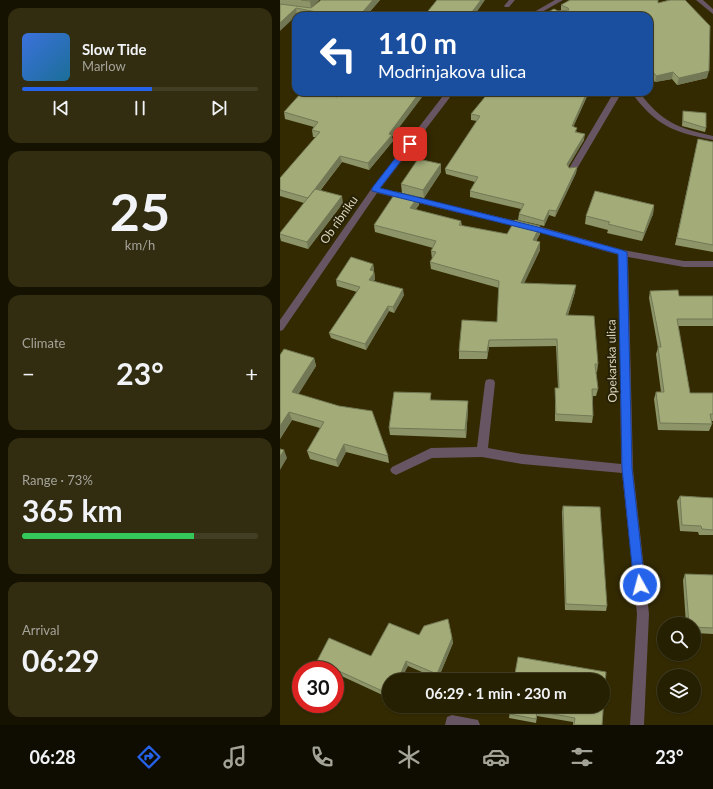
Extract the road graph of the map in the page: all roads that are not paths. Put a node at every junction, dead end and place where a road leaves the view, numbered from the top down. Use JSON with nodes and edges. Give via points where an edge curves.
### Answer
{"nodes":[{"id":1,"x":512,"y":0,"type":"edge"},
{"id":2,"x":560,"y":0,"type":"edge"},
{"id":3,"x":699,"y":0,"type":"edge"},
{"id":4,"x":507,"y":6,"type":"dead end"},
{"id":5,"x":540,"y":12,"type":"edge"},
{"id":6,"x":713,"y":12,"type":"edge"},
{"id":7,"x":447,"y":96,"type":"edge"},
{"id":8,"x":616,"y":96,"type":"edge"},
{"id":9,"x":638,"y":96,"type":"edge"},
{"id":10,"x":713,"y":138,"type":"edge"},
{"id":11,"x":572,"y":170,"type":"edge"},
{"id":12,"x":375,"y":190,"type":"junction"},
{"id":13,"x":622,"y":252,"type":"junction"},
{"id":14,"x":713,"y":264,"type":"edge"},
{"id":15,"x":280,"y":326,"type":"edge"},
{"id":16,"x":490,"y":384,"type":"dead end"},
{"id":17,"x":482,"y":452,"type":"junction"},
{"id":18,"x":627,"y":468,"type":"junction"},
{"id":19,"x":396,"y":470,"type":"dead end"},
{"id":20,"x":452,"y":725,"type":"edge"},
{"id":21,"x":472,"y":725,"type":"edge"},
{"id":22,"x":637,"y":725,"type":"edge"}],
"edges":[{"from":1,"to":4,"type":"street"},
{"from":2,"to":5,"type":"street"},
{"from":3,"to":6,"type":"street"},
{"from":7,"to":12,"type":"street","name":"Ob ribniku"},
{"from":8,"to":11,"type":"street"},
{"from":9,"to":10,"type":"street","via":[[647,110],[662,121],[682,131]]},
{"from":12,"to":13,"type":"street"},
{"from":12,"to":15,"type":"street","name":"Ob ribniku"},
{"from":13,"to":14,"type":"street","via":[[684,264]]},
{"from":13,"to":18,"type":"street","name":"Opekarska ulica"},
{"from":16,"to":17,"type":"street"},
{"from":17,"to":18,"type":"street","via":[[522,459]]},
{"from":17,"to":19,"type":"street","via":[[431,453]]},
{"from":18,"to":22,"type":"street","name":"Opekarska ulica","via":[[643,614]]},
{"from":20,"to":21,"type":"street","via":[[452,722]]}]}
